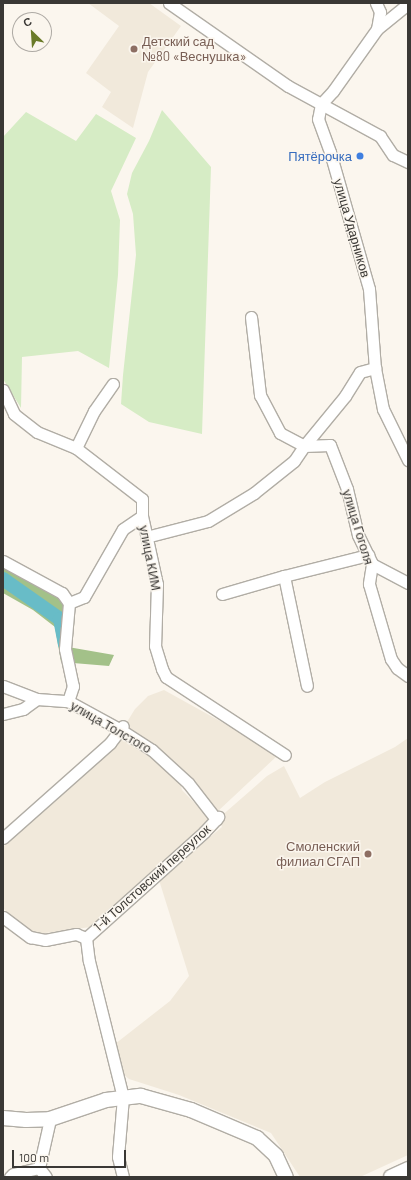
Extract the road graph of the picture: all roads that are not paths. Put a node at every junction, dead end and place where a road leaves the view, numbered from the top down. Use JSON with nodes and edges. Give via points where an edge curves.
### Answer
{"nodes":[{"id":1,"x":169,"y":3,"type":"edge"},
{"id":2,"x":376,"y":3,"type":"edge"},
{"id":3,"x":408,"y":4,"type":"edge"},
{"id":4,"x":377,"y":29,"type":"junction"},
{"id":5,"x":321,"y":104,"type":"junction"},
{"id":6,"x":408,"y":162,"type":"edge"},
{"id":7,"x":251,"y":317,"type":"dead end"},
{"id":8,"x":375,"y":368,"type":"junction"},
{"id":9,"x":113,"y":384,"type":"dead end"},
{"id":10,"x":3,"y":390,"type":"edge"},
{"id":11,"x":304,"y":446,"type":"junction"},
{"id":12,"x":76,"y":448,"type":"junction"},
{"id":13,"x":408,"y":460,"type":"edge"},
{"id":14,"x":142,"y":516,"type":"junction"},
{"id":15,"x":146,"y":537,"type":"junction"},
{"id":16,"x":370,"y":560,"type":"junction"},
{"id":17,"x":3,"y":562,"type":"edge"},
{"id":18,"x":284,"y":576,"type":"junction"},
{"id":19,"x":408,"y":583,"type":"edge"},
{"id":20,"x":222,"y":594,"type":"dead end"},
{"id":21,"x":69,"y":603,"type":"junction"},
{"id":22,"x":408,"y":676,"type":"edge"},
{"id":23,"x":3,"y":686,"type":"edge"},
{"id":24,"x":307,"y":686,"type":"dead end"},
{"id":25,"x":37,"y":699,"type":"junction"},
{"id":26,"x":69,"y":701,"type":"junction"},
{"id":27,"x":3,"y":714,"type":"edge"},
{"id":28,"x":122,"y":728,"type":"junction"},
{"id":29,"x":285,"y":754,"type":"dead end"},
{"id":30,"x":217,"y":818,"type":"joint"},
{"id":31,"x":3,"y":838,"type":"edge"},
{"id":32,"x":3,"y":917,"type":"edge"},
{"id":33,"x":86,"y":938,"type":"junction"},
{"id":34,"x":123,"y":1097,"type":"junction"},
{"id":35,"x":3,"y":1118,"type":"edge"},
{"id":36,"x":50,"y":1119,"type":"junction"},
{"id":37,"x":408,"y":1169,"type":"edge"},
{"id":38,"x":42,"y":1172,"type":"edge"},
{"id":39,"x":10,"y":1177,"type":"edge"},
{"id":40,"x":123,"y":1177,"type":"edge"},
{"id":41,"x":286,"y":1177,"type":"edge"},
{"id":42,"x":391,"y":1177,"type":"edge"}],
"edges":[{"from":1,"to":5,"type":"street","via":[[288,86]]},
{"from":2,"to":4,"type":"street","via":[[380,12]]},
{"from":3,"to":4,"type":"street"},
{"from":4,"to":5,"type":"street"},
{"from":5,"to":6,"type":"street","via":[[380,136],[393,155]]},
{"from":5,"to":8,"type":"street","name":"улица Ударников","via":[[318,119],[330,152],[369,289]]},
{"from":7,"to":11,"type":"street","via":[[260,395],[280,433]]},
{"from":8,"to":11,"type":"street","via":[[360,372],[345,396]]},
{"from":8,"to":13,"type":"street","name":"улица Ударников","via":[[384,409]]},
{"from":9,"to":12,"type":"street","via":[[94,411]]},
{"from":10,"to":12,"type":"street","name":"улица КИМ","via":[[14,414],[37,432]]},
{"from":11,"to":15,"type":"street","via":[[294,461],[254,493],[208,521]]},
{"from":11,"to":16,"type":"street","name":"улица Гоголя","via":[[330,445],[347,489],[358,535]]},
{"from":12,"to":14,"type":"street","name":"улица КИМ","via":[[142,499]]},
{"from":14,"to":15,"type":"street","name":"улица КИМ"},
{"from":14,"to":21,"type":"street","via":[[123,530],[84,597]]},
{"from":15,"to":29,"type":"street","name":"улица КИМ","via":[[157,584],[155,646],[166,677]]},
{"from":16,"to":18,"type":"street"},
{"from":16,"to":19,"type":"street"},
{"from":16,"to":22,"type":"street","name":"улица Гоголя","via":[[369,584],[386,644],[397,668]]},
{"from":17,"to":21,"type":"street","via":[[62,593]]},
{"from":18,"to":20,"type":"street"},
{"from":18,"to":24,"type":"street"},
{"from":21,"to":26,"type":"street","via":[[65,648],[73,686]]},
{"from":23,"to":25,"type":"street","name":"улица Толстого"},
{"from":25,"to":26,"type":"street","name":"улица Толстого"},
{"from":25,"to":27,"type":"street","via":[[23,709]]},
{"from":26,"to":28,"type":"street","name":"улица Толстого"},
{"from":28,"to":30,"type":"street","name":"улица Толстого","via":[[152,750],[188,783]]},
{"from":28,"to":31,"type":"street","via":[[110,743]]},
{"from":30,"to":33,"type":"street","name":"1-й Толстовский переулок"},
{"from":32,"to":33,"type":"street","via":[[30,937],[45,940],[76,934]]},
{"from":33,"to":34,"type":"street","via":[[89,961]]},
{"from":34,"to":36,"type":"main road","via":[[106,1100]]},
{"from":34,"to":40,"type":"street","via":[[118,1157]]},
{"from":34,"to":41,"type":"main road","via":[[141,1096],[191,1110],[257,1138],[276,1156]]},
{"from":35,"to":36,"type":"main road"},
{"from":36,"to":38,"type":"street"},
{"from":37,"to":42,"type":"main road"},
{"from":38,"to":39,"type":"street","via":[[13,1174]]}]}
